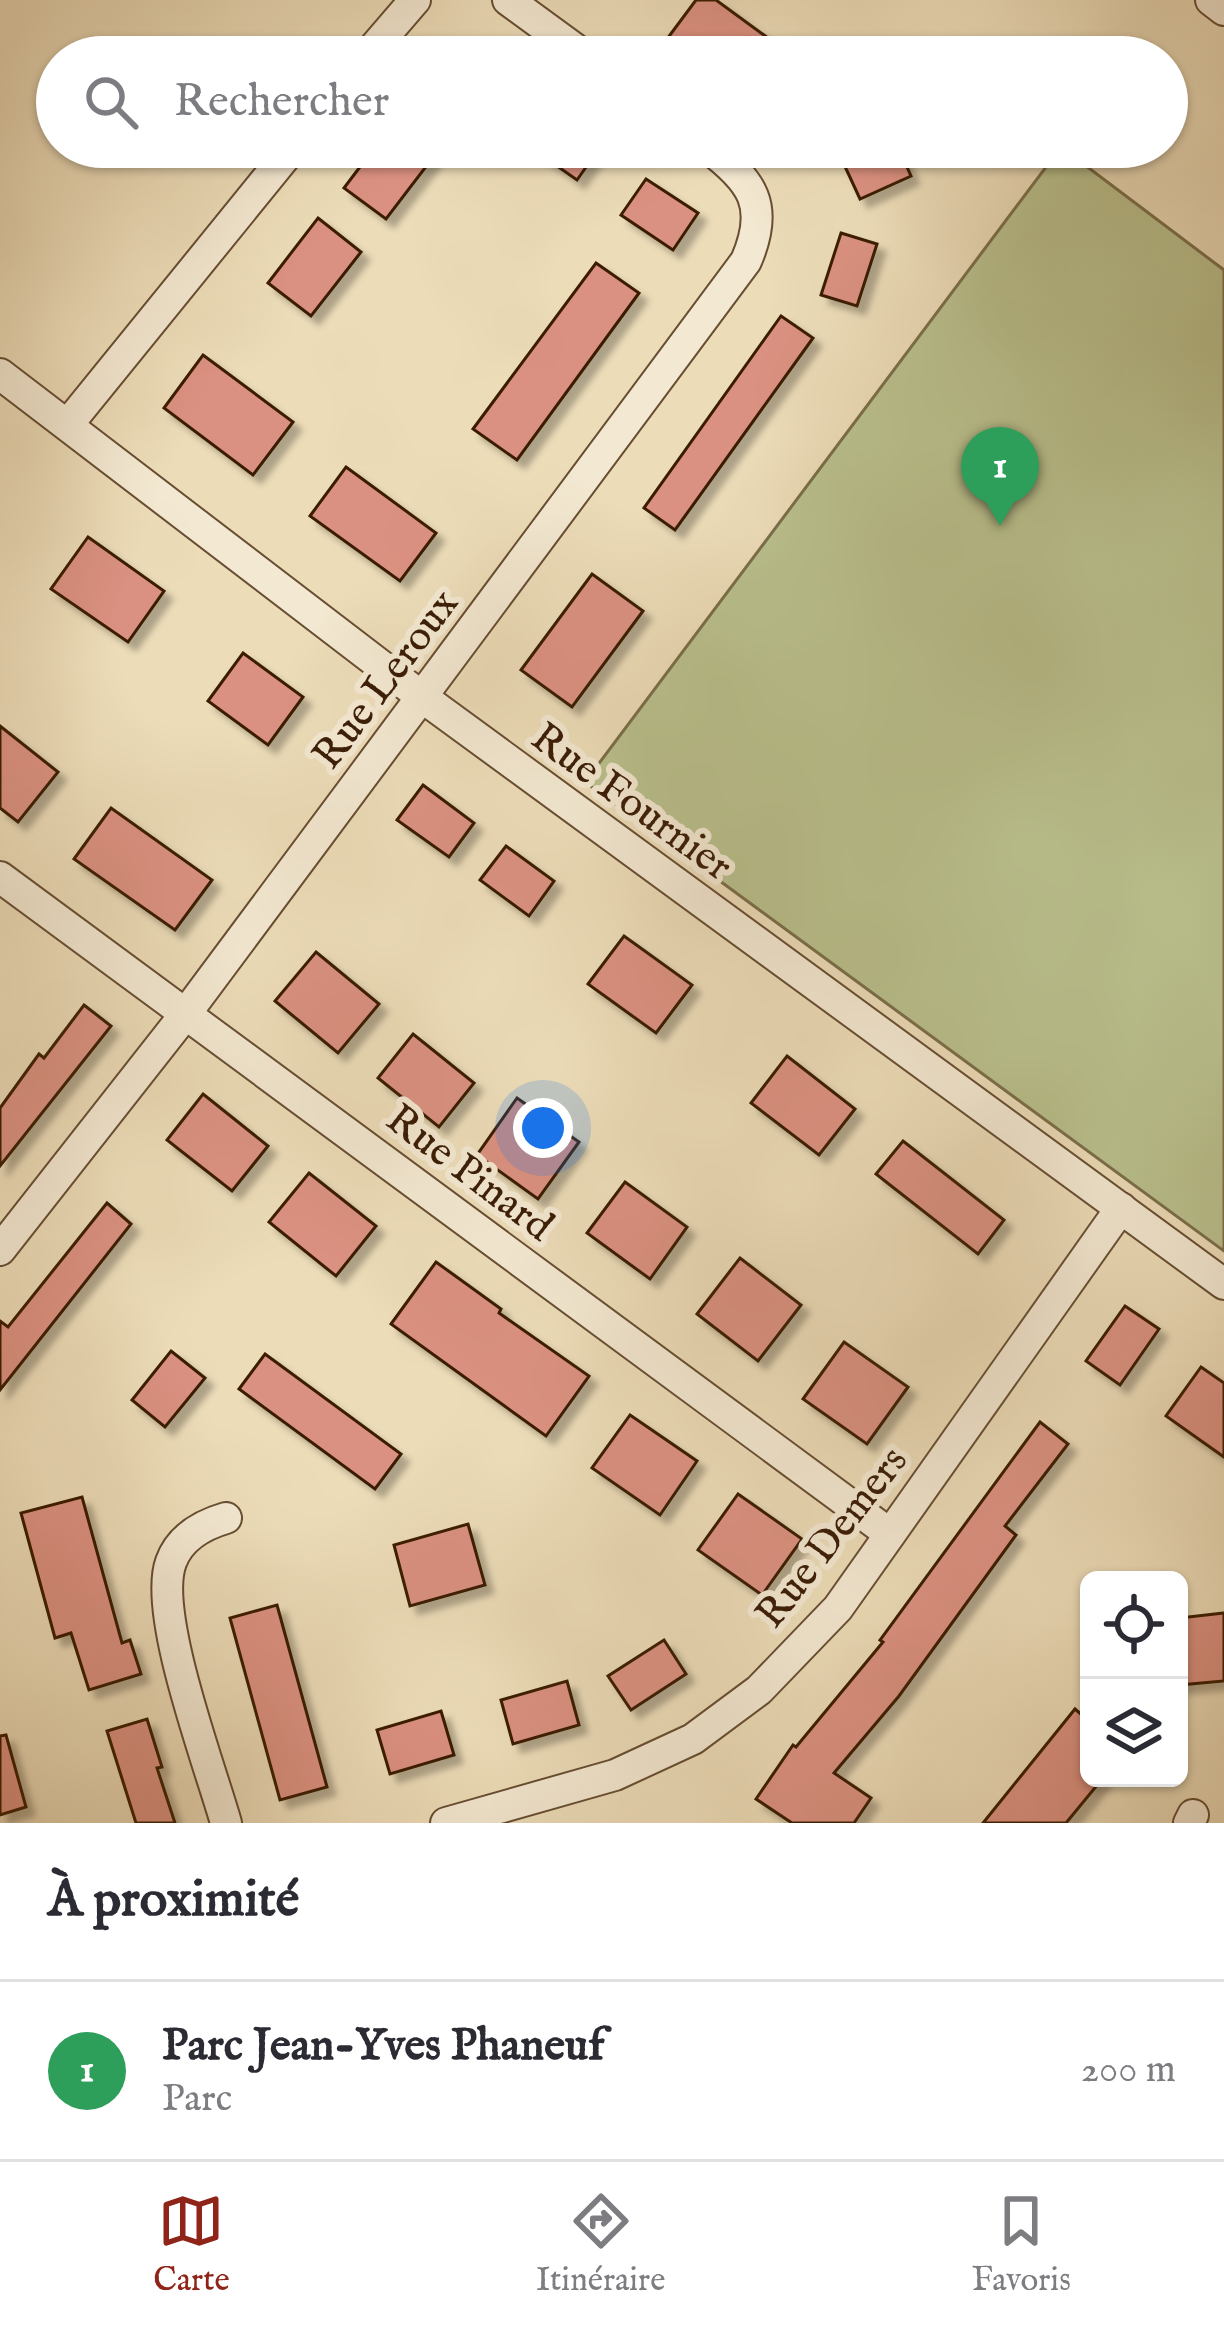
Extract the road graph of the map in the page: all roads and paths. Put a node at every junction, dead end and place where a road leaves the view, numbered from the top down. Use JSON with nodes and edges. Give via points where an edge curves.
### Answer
{"nodes":[{"id":1,"x":415,"y":0,"type":"edge"},
{"id":2,"x":508,"y":0,"type":"edge"},
{"id":3,"x":1211,"y":0,"type":"edge"},
{"id":4,"x":1224,"y":10,"type":"edge"},
{"id":5,"x":384,"y":36,"type":"edge"},
{"id":6,"x":557,"y":36,"type":"edge"},
{"id":7,"x":276,"y":168,"type":"edge"},
{"id":8,"x":732,"y":168,"type":"edge"},
{"id":9,"x":0,"y":374,"type":"edge"},
{"id":10,"x":69,"y":423,"type":"junction"},
{"id":11,"x":422,"y":697,"type":"junction"},
{"id":12,"x":0,"y":877,"type":"edge"},
{"id":13,"x":187,"y":1012,"type":"junction"},
{"id":14,"x":1121,"y":1208,"type":"junction"},
{"id":15,"x":0,"y":1250,"type":"edge"},
{"id":16,"x":1224,"y":1284,"type":"edge"},
{"id":17,"x":226,"y":1517,"type":"dead end"},
{"id":18,"x":890,"y":1534,"type":"junction"},
{"id":19,"x":226,"y":1823,"type":"edge"},
{"id":20,"x":446,"y":1823,"type":"edge"}],
"edges":[{"from":1,"to":5,"type":"street"},
{"from":2,"to":6,"type":"street"},
{"from":3,"to":4,"type":"street"},
{"from":7,"to":10,"type":"street"},
{"from":8,"to":11,"type":"street","name":"Rue Leroux","via":[[747,181],[758,211],[746,261]]},
{"from":9,"to":10,"type":"street","name":"Rue Fournier"},
{"from":10,"to":11,"type":"street","name":"Rue Fournier"},
{"from":11,"to":13,"type":"street","name":"Rue Leroux"},
{"from":11,"to":14,"type":"street","name":"Rue Fournier"},
{"from":12,"to":13,"type":"street","name":"Rue Pinard"},
{"from":13,"to":15,"type":"street","name":"Rue Leroux"},
{"from":13,"to":18,"type":"street","name":"Rue Pinard"},
{"from":14,"to":16,"type":"street","name":"Rue Fournier"},
{"from":14,"to":18,"type":"street","name":"Rue Demers"},
{"from":17,"to":19,"type":"street","via":[[181,1542],[166,1586]]},
{"from":18,"to":20,"type":"street","name":"Rue Demers","via":[[838,1608],[759,1690],[693,1739],[615,1775]]}]}
